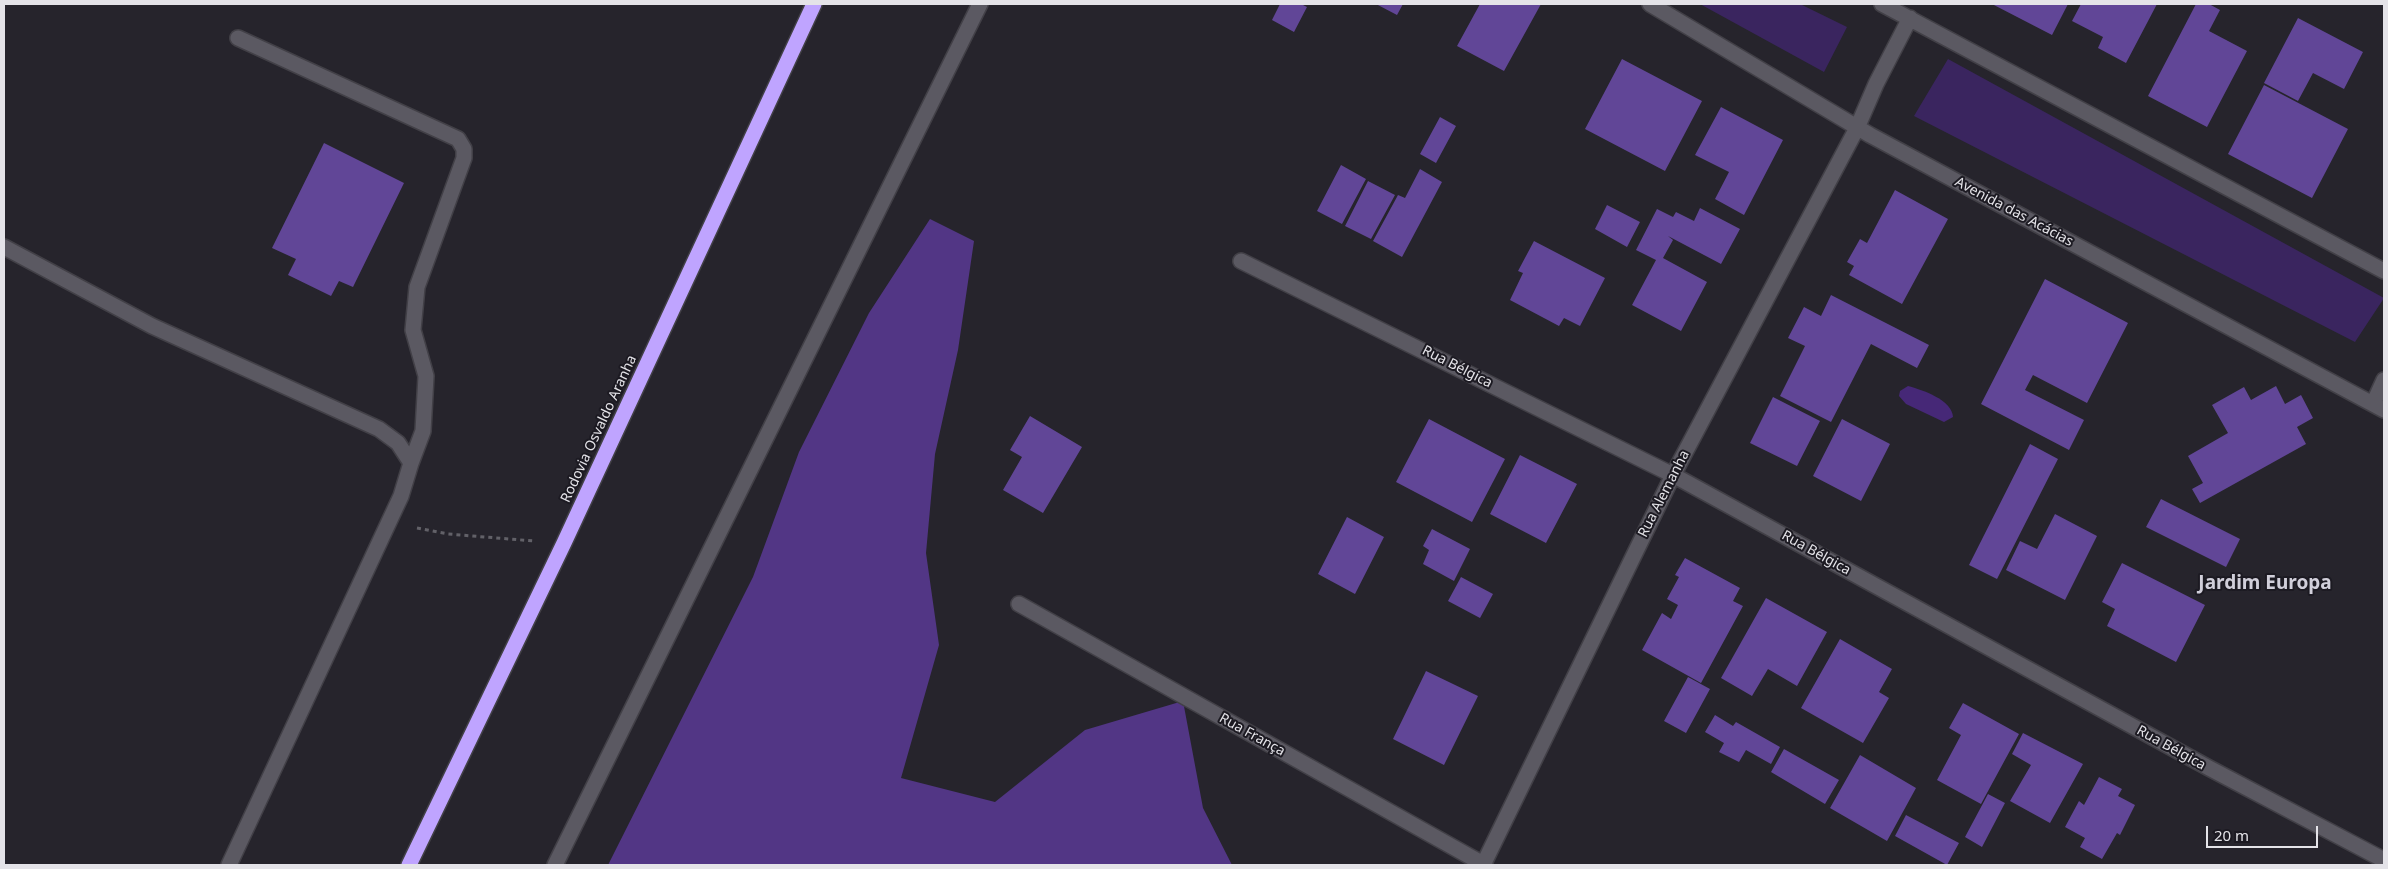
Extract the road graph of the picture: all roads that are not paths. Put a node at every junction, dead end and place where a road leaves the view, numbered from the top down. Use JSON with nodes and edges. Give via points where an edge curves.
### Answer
{"nodes":[{"id":1,"x":814,"y":4,"type":"edge"},
{"id":2,"x":980,"y":4,"type":"edge"},
{"id":3,"x":1650,"y":4,"type":"edge"},
{"id":4,"x":1882,"y":4,"type":"edge"},
{"id":5,"x":1910,"y":18,"type":"junction"},
{"id":6,"x":238,"y":38,"type":"dead end"},
{"id":7,"x":1857,"y":128,"type":"junction"},
{"id":8,"x":4,"y":247,"type":"edge"},
{"id":9,"x":1240,"y":261,"type":"dead end"},
{"id":10,"x":2384,"y":271,"type":"edge"},
{"id":11,"x":2384,"y":380,"type":"edge"},
{"id":12,"x":2378,"y":407,"type":"edge"},
{"id":13,"x":411,"y":463,"type":"junction"},
{"id":14,"x":1673,"y":475,"type":"junction"},
{"id":15,"x":1019,"y":604,"type":"dead end"},
{"id":16,"x":2384,"y":860,"type":"edge"},
{"id":17,"x":229,"y":865,"type":"edge"},
{"id":18,"x":409,"y":865,"type":"edge"},
{"id":19,"x":555,"y":865,"type":"edge"},
{"id":20,"x":1484,"y":865,"type":"edge"}],
"edges":[{"from":1,"to":18,"type":"highway","name":"Rodovia Osvaldo Aranha","via":[[564,543]]},
{"from":2,"to":19,"type":"street"},
{"from":3,"to":7,"type":"street","name":"Avenida das Acácias"},
{"from":4,"to":5,"type":"street"},
{"from":5,"to":7,"type":"street","name":"Rua Alemanha"},
{"from":5,"to":10,"type":"street"},
{"from":6,"to":13,"type":"street","via":[[458,140],[464,149],[464,158],[417,287],[413,330],[426,376],[423,431]]},
{"from":7,"to":12,"type":"street","name":"Avenida das Acácias"},
{"from":7,"to":14,"type":"street","name":"Rua Alemanha"},
{"from":8,"to":13,"type":"street","via":[[152,326],[379,429],[398,443]]},
{"from":9,"to":14,"type":"street","name":"Rua Bélgica"},
{"from":11,"to":12,"type":"street"},
{"from":13,"to":17,"type":"street","via":[[401,496]]},
{"from":14,"to":16,"type":"street","name":"Rua Bélgica"},
{"from":14,"to":20,"type":"street","name":"Rua Alemanha"},
{"from":15,"to":20,"type":"street","name":"Rua França"}]}
